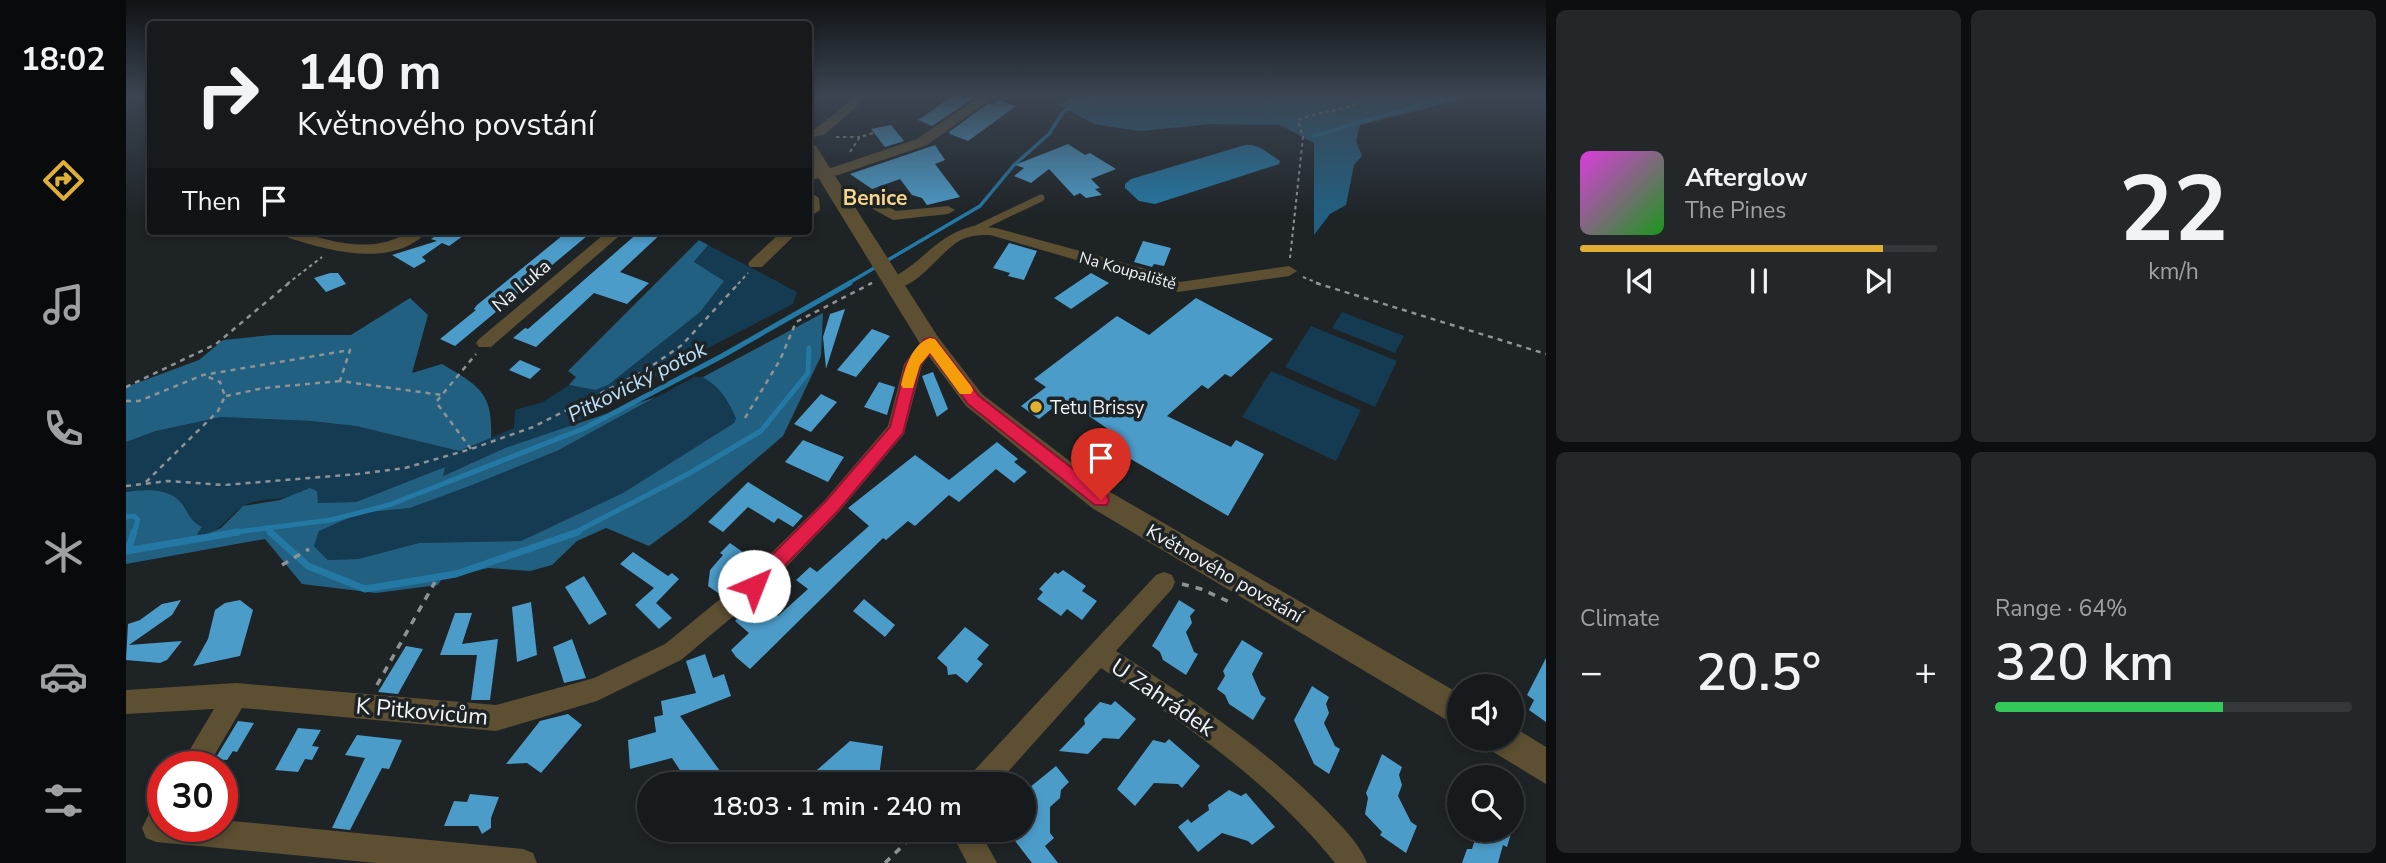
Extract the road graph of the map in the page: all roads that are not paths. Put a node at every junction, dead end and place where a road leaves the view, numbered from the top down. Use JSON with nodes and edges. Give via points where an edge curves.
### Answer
{"nodes":[{"id":1,"x":930,"y":136,"type":"edge"},
{"id":2,"x":812,"y":152,"type":"edge"},
{"id":3,"x":825,"y":173,"type":"edge"},
{"id":4,"x":837,"y":192,"type":"junction"},
{"id":5,"x":1041,"y":198,"type":"dead end"},
{"id":6,"x":947,"y":210,"type":"dead end"},
{"id":7,"x":974,"y":230,"type":"junction"},
{"id":8,"x":294,"y":235,"type":"dead end"},
{"id":9,"x":412,"y":235,"type":"edge"},
{"id":10,"x":612,"y":235,"type":"edge"},
{"id":11,"x":787,"y":235,"type":"edge"},
{"id":12,"x":757,"y":264,"type":"road end"},
{"id":13,"x":1289,"y":271,"type":"road end"},
{"id":14,"x":888,"y":272,"type":"junction"},
{"id":15,"x":930,"y":342,"type":"junction"},
{"id":16,"x":485,"y":343,"type":"road end"},
{"id":17,"x":1161,"y":584,"type":"road end"},
{"id":18,"x":1099,"y":653,"type":"junction"},
{"id":19,"x":236,"y":695,"type":"junction"},
{"id":20,"x":126,"y":702,"type":"edge"},
{"id":21,"x":1447,"y":704,"type":"edge"},
{"id":22,"x":202,"y":751,"type":"edge"},
{"id":23,"x":1522,"y":751,"type":"edge"},
{"id":24,"x":1546,"y":767,"type":"edge"},
{"id":25,"x":990,"y":772,"type":"edge"},
{"id":26,"x":238,"y":836,"type":"edge"},
{"id":27,"x":971,"y":842,"type":"edge"},
{"id":28,"x":523,"y":863,"type":"edge"},
{"id":29,"x":983,"y":863,"type":"edge"},
{"id":30,"x":1353,"y":863,"type":"edge"}],
"edges":[{"from":1,"to":3,"type":"street"},
{"from":2,"to":3,"type":"street","name":"Květnového povstání"},
{"from":3,"to":4,"type":"street","name":"Květnového povstání"},
{"from":4,"to":6,"type":"street","via":[[854,193],[893,216]]},
{"from":4,"to":14,"type":"street","name":"Květnového povstání"},
{"from":5,"to":7,"type":"lane"},
{"from":7,"to":13,"type":"street","name":"Na Koupaliště","via":[[1178,287]]},
{"from":7,"to":14,"type":"street","via":[[951,237],[906,279]]},
{"from":8,"to":9,"type":"street","via":[[335,248],[369,250]]},
{"from":10,"to":16,"type":"street","name":"Na Luka"},
{"from":11,"to":12,"type":"street"},
{"from":14,"to":15,"type":"street","name":"Květnového povstání"},
{"from":15,"to":19,"type":"street","name":"K Pitkovicům","via":[[913,364],[897,429],[831,507],[754,586],[673,652],[597,689],[496,718]]},
{"from":15,"to":21,"type":"street","name":"Květnového povstání","via":[[974,400],[1101,500]]},
{"from":17,"to":18,"type":"street"},
{"from":18,"to":25,"type":"street","name":"U Zahrádek"},
{"from":18,"to":30,"type":"street","name":"U Zahrádek","via":[[1283,784]]},
{"from":19,"to":20,"type":"street","name":"K Pitkovicům"},
{"from":19,"to":22,"type":"street"},
{"from":23,"to":24,"type":"street"},
{"from":26,"to":28,"type":"street"},
{"from":27,"to":29,"type":"street"}]}
